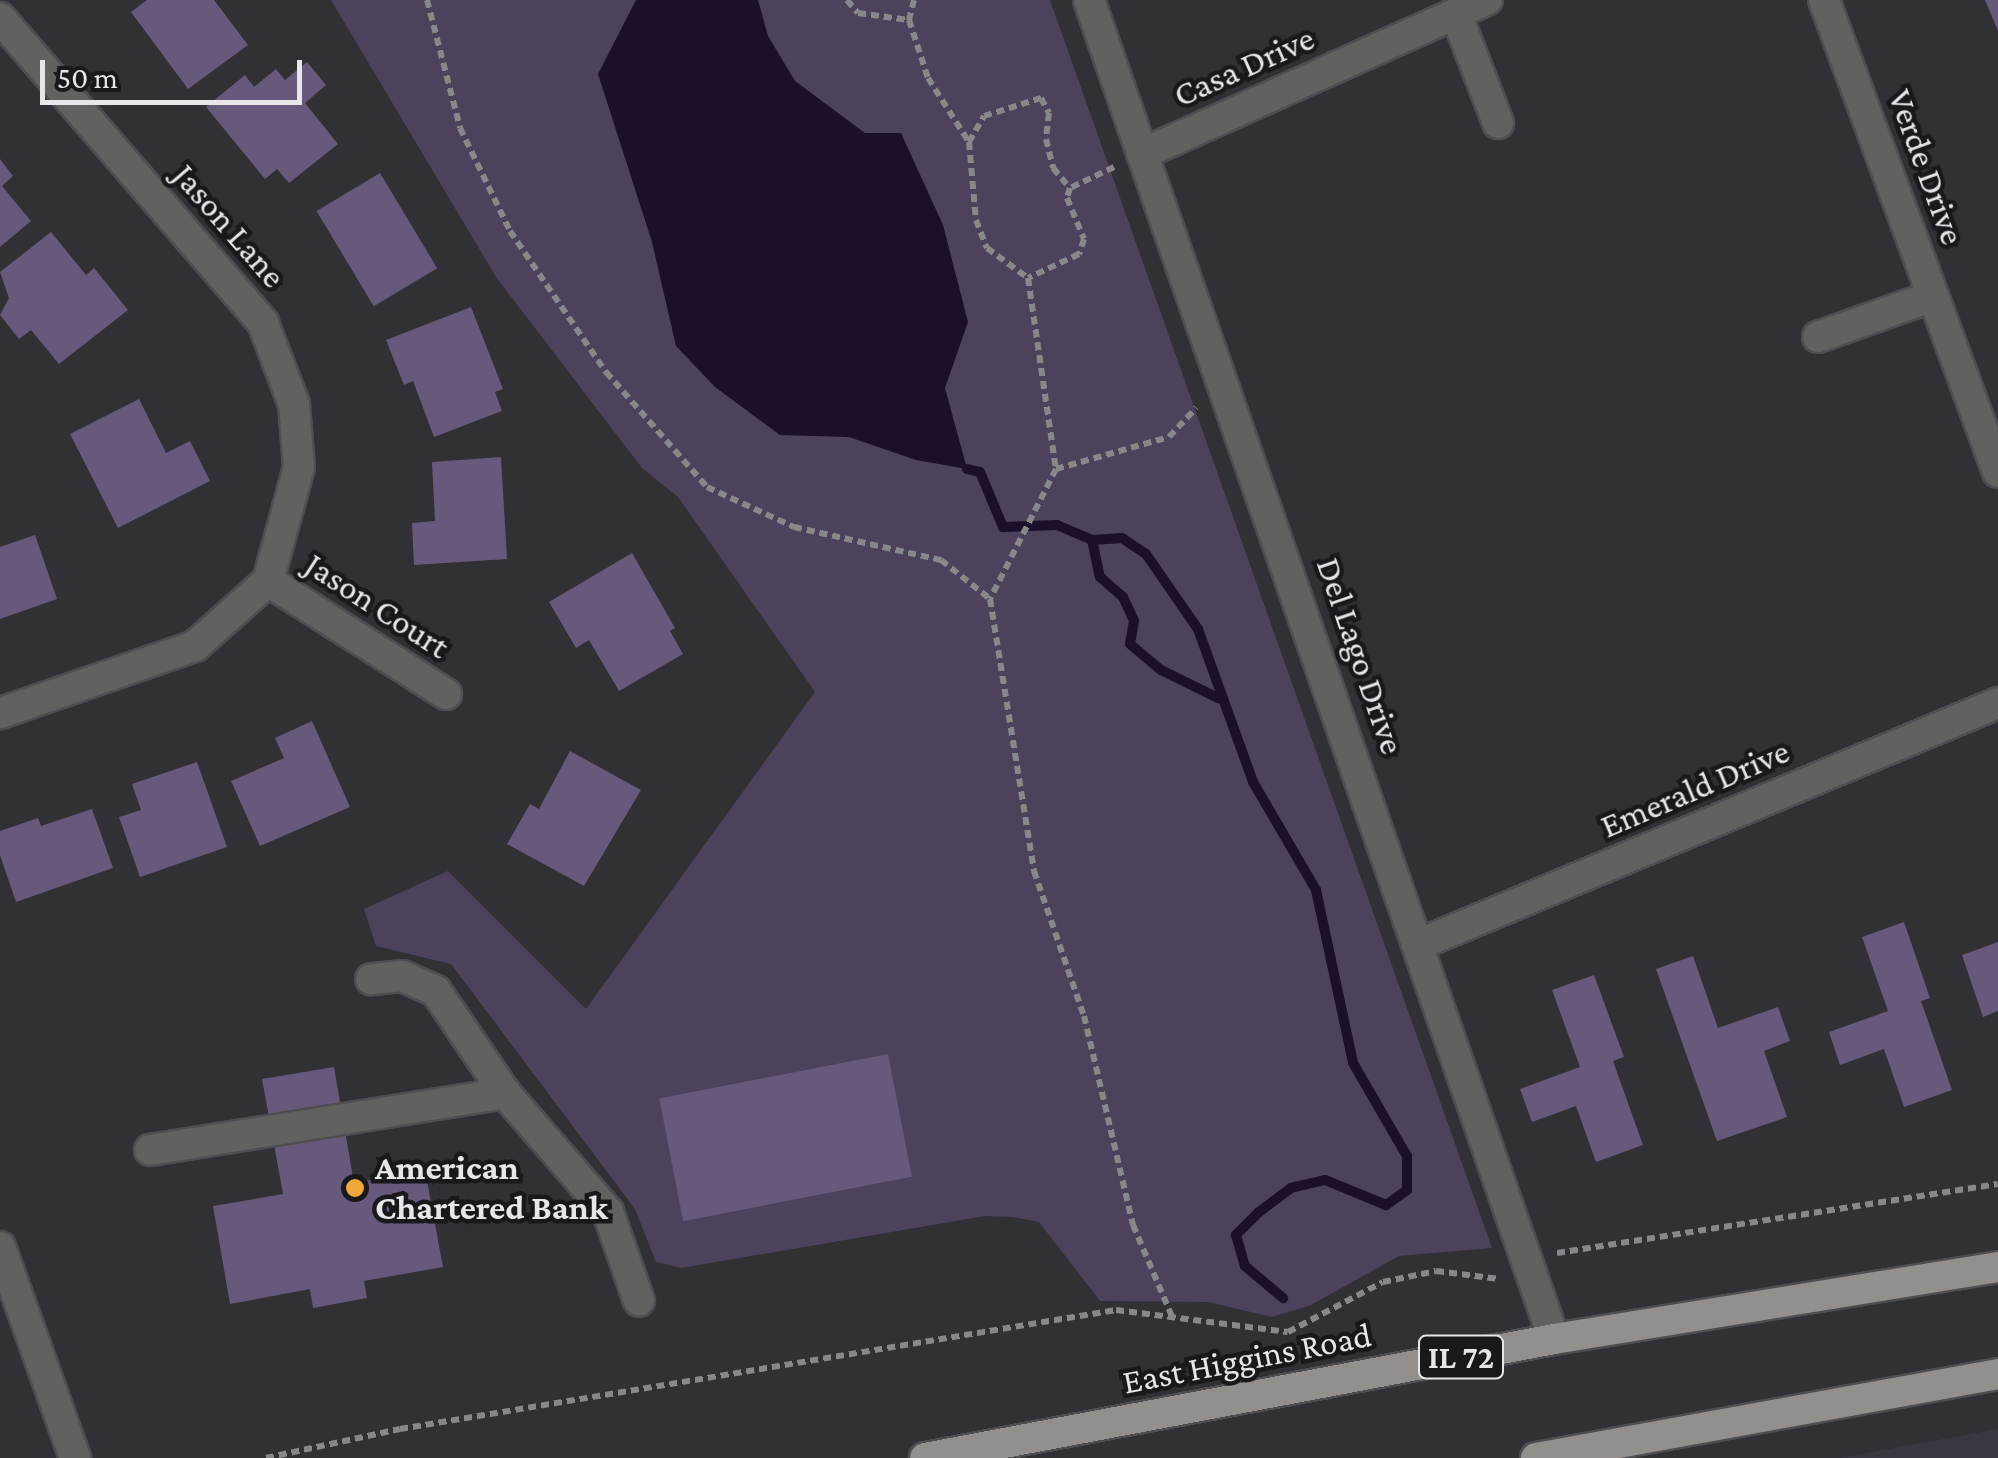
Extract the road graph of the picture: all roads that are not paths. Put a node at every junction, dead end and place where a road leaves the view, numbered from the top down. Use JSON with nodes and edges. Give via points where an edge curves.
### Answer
{"nodes":[{"id":1,"x":1089,"y":0,"type":"edge"},
{"id":2,"x":1487,"y":0,"type":"edge"},
{"id":3,"x":1824,"y":0,"type":"edge"},
{"id":4,"x":1456,"y":14,"type":"junction"},
{"id":5,"x":0,"y":18,"type":"edge"},
{"id":6,"x":1498,"y":123,"type":"dead end"},
{"id":7,"x":1142,"y":154,"type":"junction"},
{"id":8,"x":1933,"y":296,"type":"junction"},
{"id":9,"x":1818,"y":337,"type":"dead end"},
{"id":10,"x":1998,"y":472,"type":"edge"},
{"id":11,"x":268,"y":581,"type":"junction"},
{"id":12,"x":446,"y":694,"type":"dead end"},
{"id":13,"x":1998,"y":703,"type":"edge"},
{"id":14,"x":0,"y":713,"type":"edge"},
{"id":15,"x":1422,"y":943,"type":"junction"},
{"id":16,"x":372,"y":979,"type":"dead end"},
{"id":17,"x":505,"y":1093,"type":"junction"},
{"id":18,"x":150,"y":1150,"type":"dead end"},
{"id":19,"x":0,"y":1247,"type":"edge"},
{"id":20,"x":1998,"y":1267,"type":"edge"},
{"id":21,"x":638,"y":1300,"type":"dead end"},
{"id":22,"x":1554,"y":1340,"type":"junction"},
{"id":23,"x":1998,"y":1374,"type":"edge"},
{"id":24,"x":75,"y":1458,"type":"edge"},
{"id":25,"x":925,"y":1458,"type":"edge"},
{"id":26,"x":1536,"y":1458,"type":"edge"}],
"edges":[{"from":1,"to":7,"type":"street","name":"Del Lago Drive"},
{"from":2,"to":4,"type":"street","name":"Casa Drive"},
{"from":3,"to":8,"type":"street","name":"Verde Drive"},
{"from":4,"to":6,"type":"street"},
{"from":4,"to":7,"type":"street","name":"Casa Drive"},
{"from":5,"to":11,"type":"street","name":"Jason Lane","via":[[263,324],[294,404],[299,467]]},
{"from":7,"to":15,"type":"street","name":"Del Lago Drive"},
{"from":8,"to":9,"type":"street"},
{"from":8,"to":10,"type":"street","name":"Verde Drive"},
{"from":11,"to":12,"type":"street","name":"Jason Court"},
{"from":11,"to":14,"type":"street","via":[[195,646]]},
{"from":13,"to":15,"type":"street","name":"Emerald Drive"},
{"from":15,"to":22,"type":"street","name":"Del Lago Drive"},
{"from":16,"to":17,"type":"street","via":[[402,976],[436,991]]},
{"from":17,"to":18,"type":"street"},
{"from":17,"to":21,"type":"street","via":[[608,1212]]},
{"from":19,"to":24,"type":"street"},
{"from":20,"to":22,"type":"main road","name":"East Higgins Road","number":"IL 72"},
{"from":22,"to":25,"type":"main road","name":"East Higgins Road","number":"IL 72"},
{"from":23,"to":26,"type":"main road"}]}
